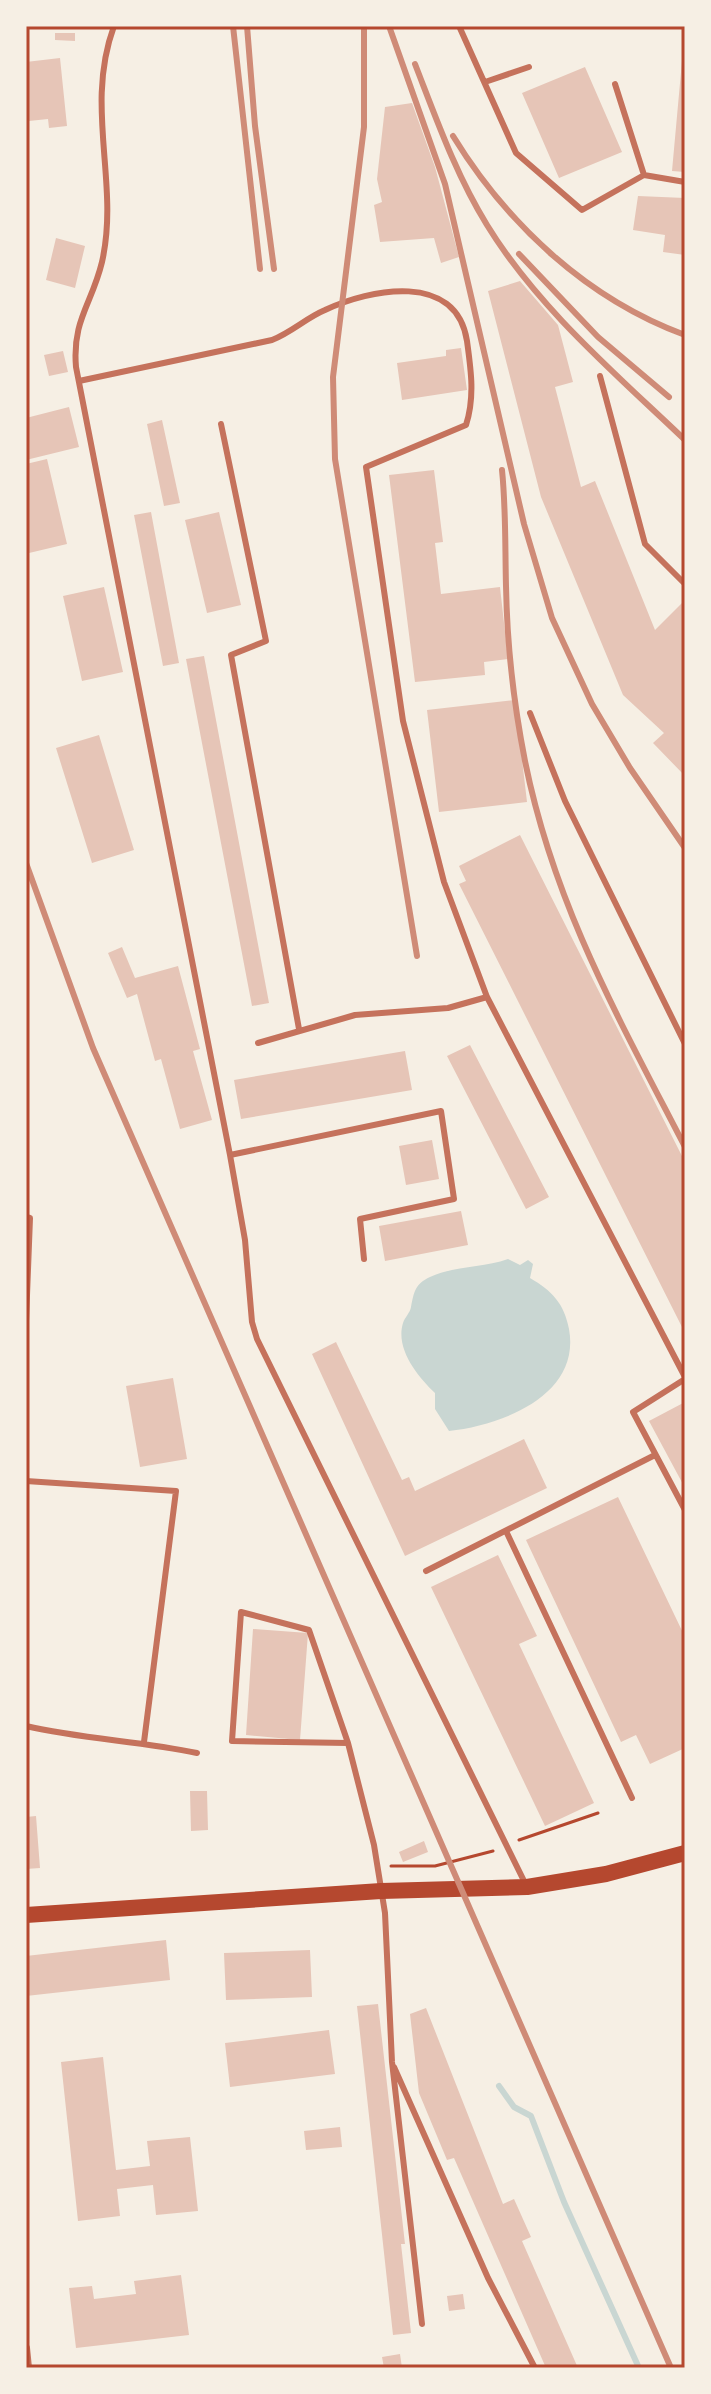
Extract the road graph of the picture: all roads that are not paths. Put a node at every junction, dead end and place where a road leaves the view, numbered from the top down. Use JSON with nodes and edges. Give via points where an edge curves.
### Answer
{"nodes":[{"id":1,"x":114,"y":26,"type":"edge"},
{"id":2,"x":459,"y":26,"type":"edge"},
{"id":3,"x":529,"y":67,"type":"dead end"},
{"id":4,"x":485,"y":82,"type":"junction"},
{"id":5,"x":615,"y":84,"type":"dead end"},
{"id":6,"x":644,"y":175,"type":"junction"},
{"id":7,"x":685,"y":182,"type":"edge"},
{"id":8,"x":600,"y":376,"type":"dead end"},
{"id":9,"x":79,"y":381,"type":"junction"},
{"id":10,"x":221,"y":424,"type":"dead end"},
{"id":11,"x":685,"y":584,"type":"edge"},
{"id":12,"x":530,"y":713,"type":"dead end"},
{"id":13,"x":487,"y":997,"type":"junction"},
{"id":14,"x":299,"y":1029,"type":"junction"},
{"id":15,"x":258,"y":1043,"type":"dead end"},
{"id":16,"x":685,"y":1044,"type":"edge"},
{"id":17,"x":230,"y":1155,"type":"junction"},
{"id":18,"x":26,"y":1217,"type":"edge"},
{"id":19,"x":364,"y":1259,"type":"dead end"},
{"id":20,"x":26,"y":1321,"type":"edge"},
{"id":21,"x":685,"y":1378,"type":"edge"},
{"id":22,"x":655,"y":1455,"type":"junction"},
{"id":23,"x":26,"y":1481,"type":"edge"},
{"id":24,"x":685,"y":1510,"type":"edge"},
{"id":25,"x":506,"y":1531,"type":"junction"},
{"id":26,"x":426,"y":1571,"type":"dead end"},
{"id":27,"x":26,"y":1726,"type":"edge"},
{"id":28,"x":144,"y":1742,"type":"junction"},
{"id":29,"x":348,"y":1743,"type":"junction"},
{"id":30,"x":197,"y":1753,"type":"dead end"},
{"id":31,"x":632,"y":1798,"type":"dead end"},
{"id":32,"x":685,"y":1853,"type":"edge"},
{"id":33,"x":527,"y":1887,"type":"junction"},
{"id":34,"x":381,"y":1891,"type":"junction"},
{"id":35,"x":26,"y":1915,"type":"edge"},
{"id":36,"x":392,"y":2062,"type":"junction"},
{"id":37,"x":422,"y":2324,"type":"dead end"},
{"id":38,"x":26,"y":2348,"type":"edge"},
{"id":39,"x":28,"y":2368,"type":"edge"},
{"id":40,"x":535,"y":2368,"type":"edge"}],
"edges":[{"from":1,"to":9,"type":"lane","via":[[99,120],[107,234],[102,263],[75,334]]},
{"from":2,"to":4,"type":"lane"},
{"from":3,"to":4,"type":"lane"},
{"from":4,"to":6,"type":"lane","via":[[516,153],[582,210]]},
{"from":5,"to":6,"type":"lane"},
{"from":6,"to":7,"type":"lane"},
{"from":8,"to":11,"type":"lane","via":[[645,544]]},
{"from":9,"to":13,"type":"lane","via":[[272,340],[324,310],[372,294],[418,291],[440,299],[456,313],[466,337],[472,382],[466,425],[366,467],[403,721],[444,882]]},
{"from":9,"to":17,"type":"lane"},
{"from":10,"to":14,"type":"lane","via":[[266,641],[231,655]]},
{"from":12,"to":16,"type":"lane","via":[[565,801]]},
{"from":13,"to":14,"type":"lane","via":[[448,1008],[355,1015]]},
{"from":13,"to":21,"type":"lane"},
{"from":14,"to":15,"type":"lane"},
{"from":17,"to":19,"type":"lane","via":[[441,1111],[454,1199],[360,1219]]},
{"from":17,"to":33,"type":"lane","via":[[257,1339]]},
{"from":18,"to":20,"type":"lane"},
{"from":21,"to":22,"type":"lane","via":[[633,1412]]},
{"from":22,"to":24,"type":"lane"},
{"from":22,"to":25,"type":"lane"},
{"from":23,"to":28,"type":"lane","via":[[176,1491]]},
{"from":25,"to":26,"type":"lane"},
{"from":25,"to":31,"type":"lane"},
{"from":27,"to":28,"type":"lane"},
{"from":28,"to":30,"type":"lane"},
{"from":29,"to":29,"type":"lane","via":[[232,1741],[241,1612],[309,1630]]},
{"from":29,"to":34,"type":"lane"},
{"from":32,"to":33,"type":"main road"},
{"from":33,"to":34,"type":"main road"},
{"from":34,"to":35,"type":"main road"},
{"from":34,"to":36,"type":"lane"},
{"from":36,"to":37,"type":"lane"},
{"from":36,"to":40,"type":"lane","via":[[488,2278]]},
{"from":38,"to":39,"type":"street"}]}
